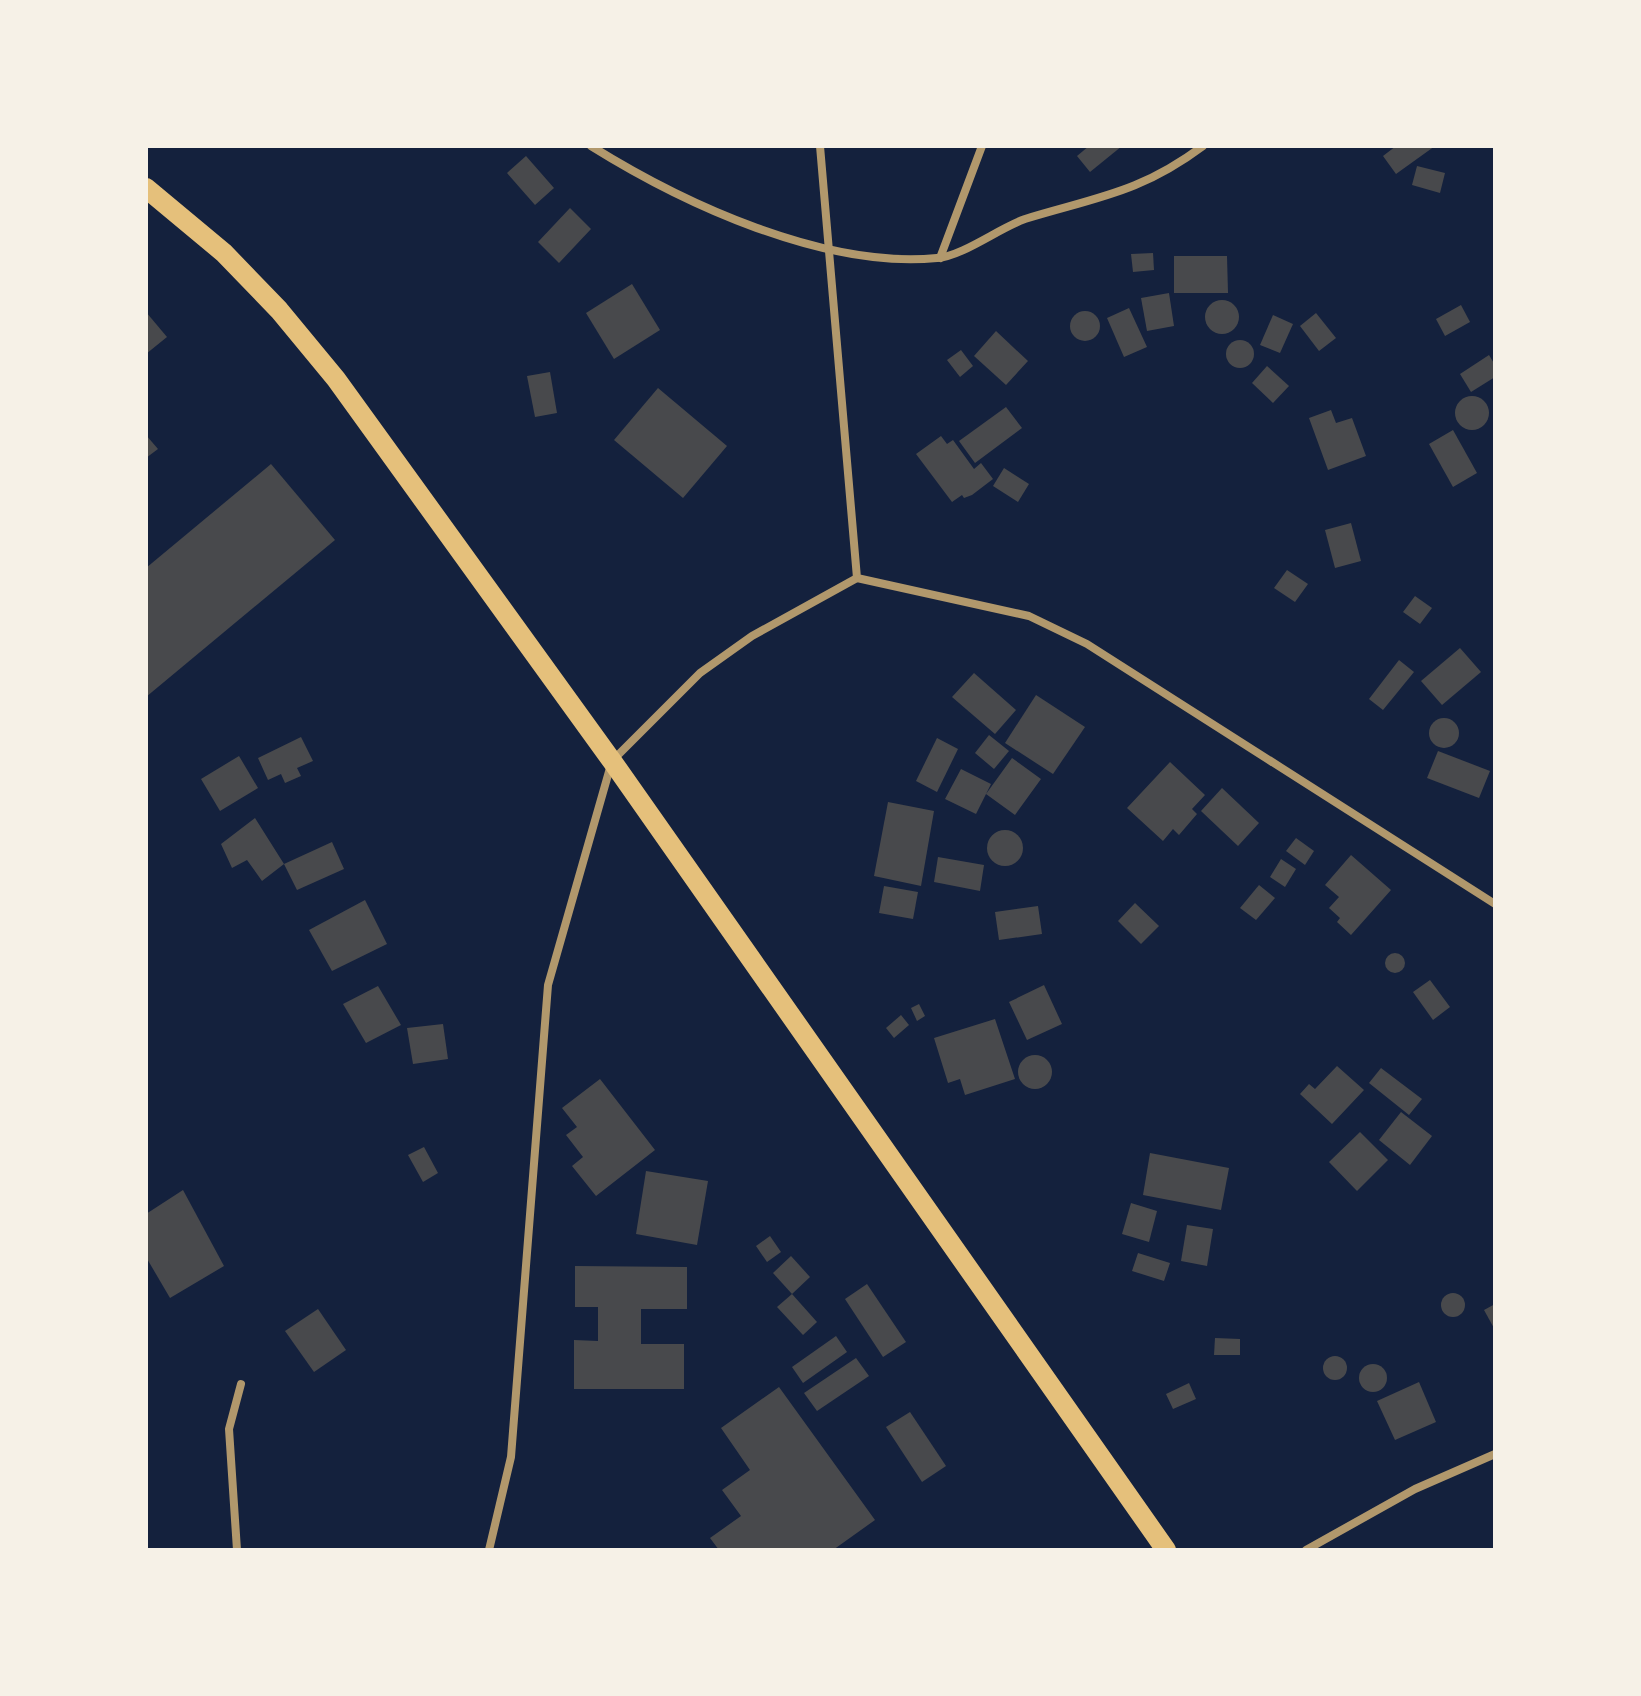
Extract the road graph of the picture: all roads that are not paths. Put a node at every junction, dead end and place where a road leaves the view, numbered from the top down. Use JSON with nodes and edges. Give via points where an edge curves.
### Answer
{"nodes":[{"id":1,"x":591,"y":146,"type":"edge"},
{"id":2,"x":820,"y":146,"type":"edge"},
{"id":3,"x":982,"y":146,"type":"edge"},
{"id":4,"x":1203,"y":146,"type":"edge"},
{"id":5,"x":146,"y":188,"type":"edge"},
{"id":6,"x":829,"y":250,"type":"junction"},
{"id":7,"x":939,"y":258,"type":"junction"},
{"id":8,"x":857,"y":578,"type":"junction"},
{"id":9,"x":612,"y":761,"type":"junction"},
{"id":10,"x":1495,"y":904,"type":"edge"},
{"id":11,"x":241,"y":1384,"type":"dead end"},
{"id":12,"x":1495,"y":1454,"type":"edge"},
{"id":13,"x":237,"y":1550,"type":"edge"},
{"id":14,"x":489,"y":1550,"type":"edge"},
{"id":15,"x":1166,"y":1550,"type":"edge"},
{"id":16,"x":1306,"y":1550,"type":"edge"}],
"edges":[{"from":1,"to":6,"type":"street","via":[[699,207]]},
{"from":2,"to":6,"type":"street"},
{"from":3,"to":7,"type":"street"},
{"from":4,"to":7,"type":"street","via":[[1140,186],[1023,220]]},
{"from":5,"to":9,"type":"main road","via":[[224,253],[317,356]]},
{"from":6,"to":7,"type":"street"},
{"from":6,"to":8,"type":"street"},
{"from":8,"to":9,"type":"street","via":[[752,636],[700,673]]},
{"from":8,"to":10,"type":"street","via":[[1029,616],[1087,644]]},
{"from":9,"to":14,"type":"street","via":[[548,985],[511,1457]]},
{"from":9,"to":15,"type":"main road"},
{"from":11,"to":13,"type":"street","via":[[229,1429]]},
{"from":12,"to":16,"type":"street","via":[[1415,1489]]}]}
